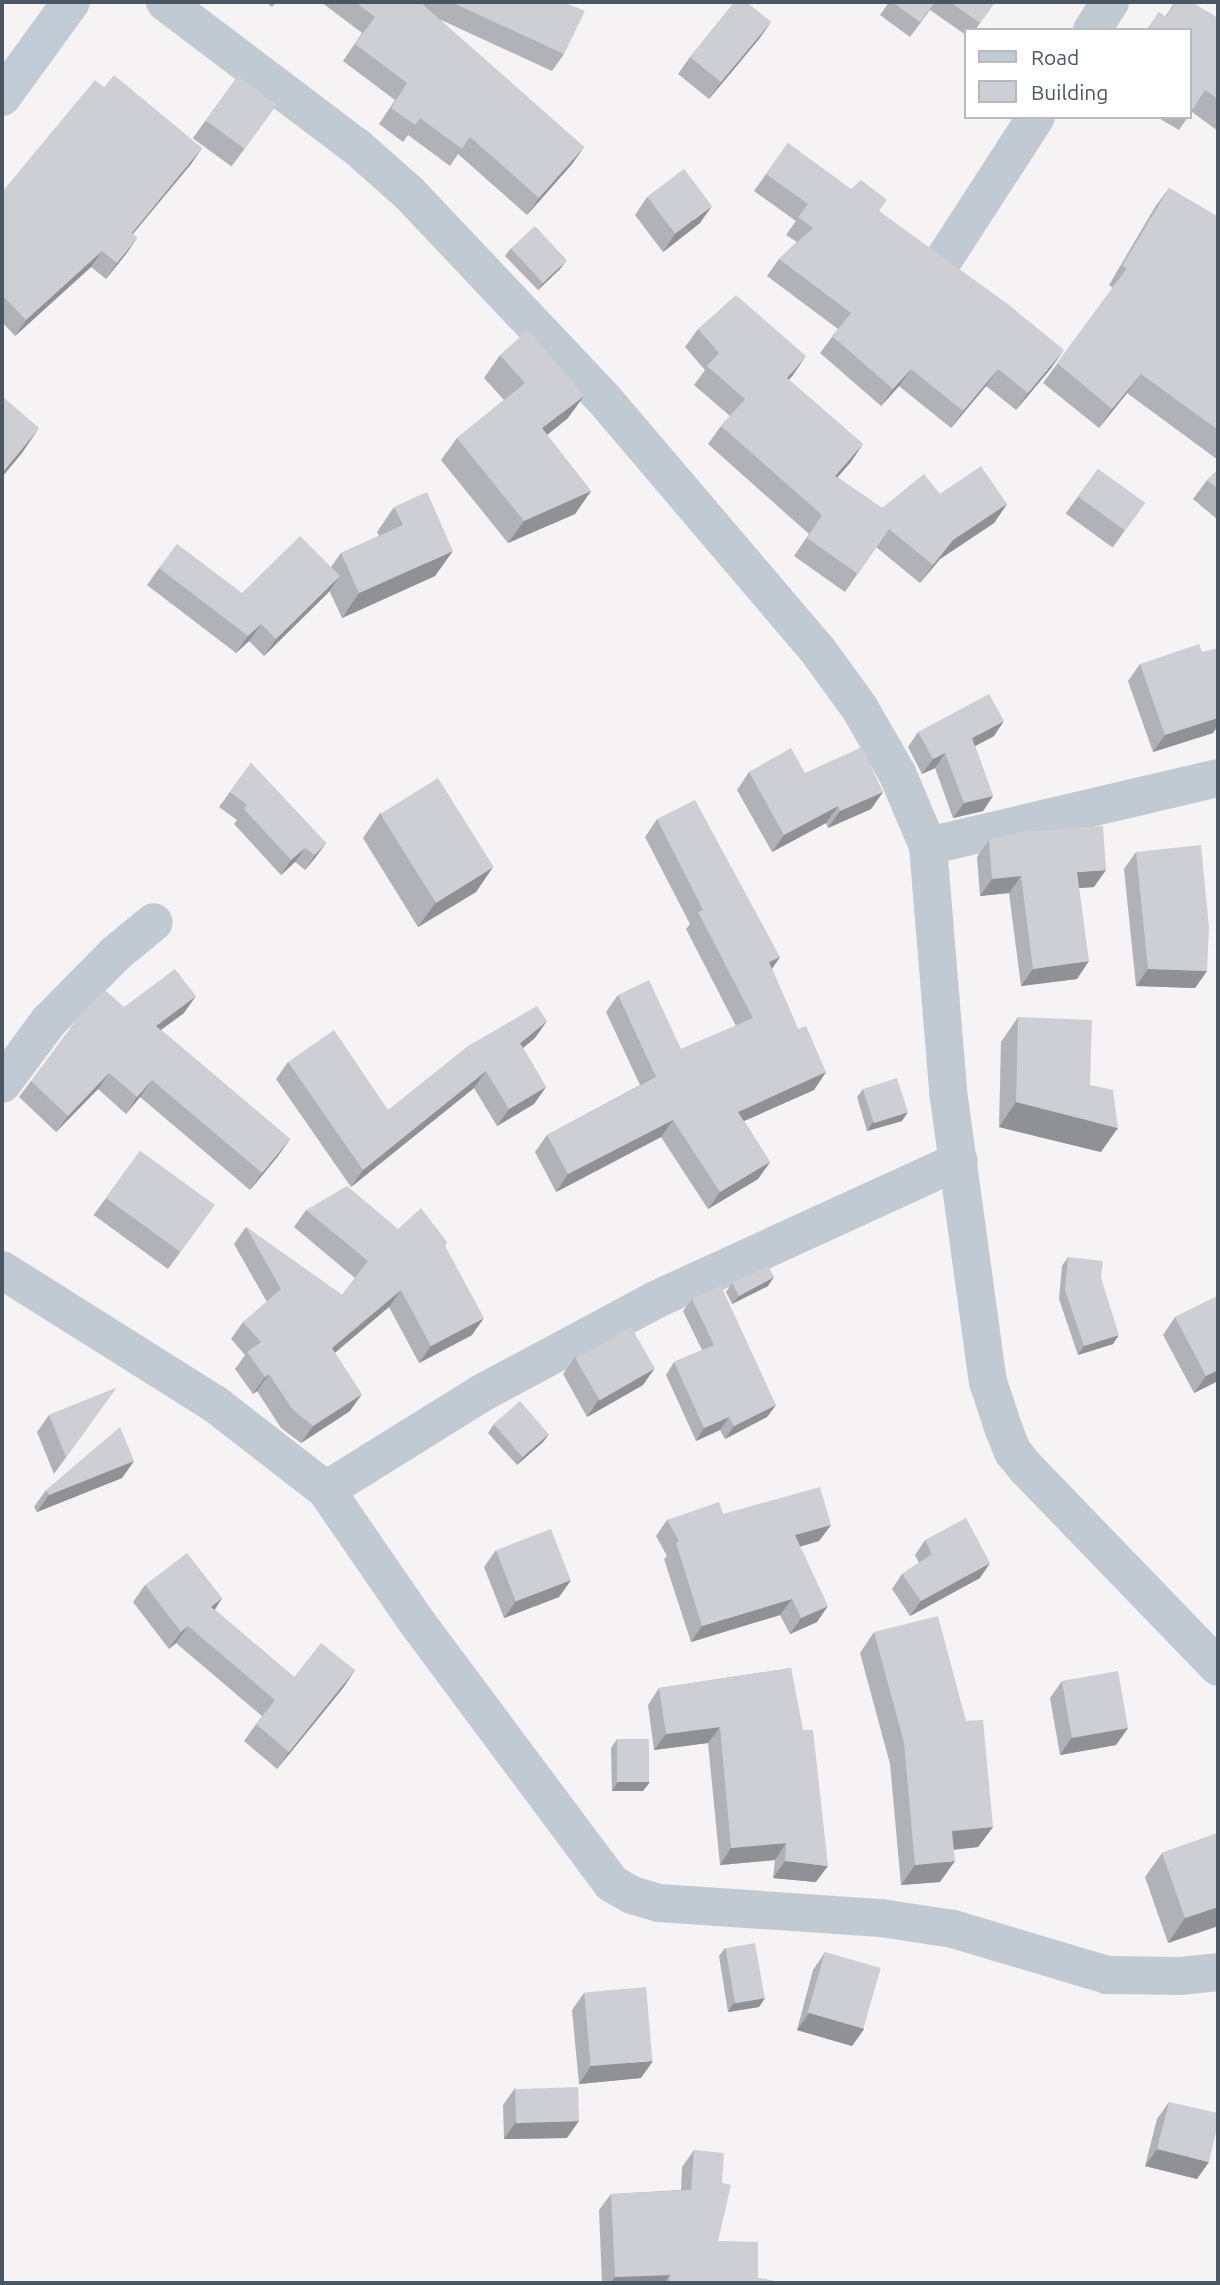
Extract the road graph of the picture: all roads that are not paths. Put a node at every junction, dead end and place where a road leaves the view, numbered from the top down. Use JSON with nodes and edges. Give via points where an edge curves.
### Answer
{"nodes":[{"id":1,"x":71,"y":2,"type":"edge"},
{"id":2,"x":165,"y":2,"type":"edge"},
{"id":3,"x":1110,"y":2,"type":"edge"},
{"id":4,"x":1093,"y":28,"type":"edge"},
{"id":5,"x":2,"y":97,"type":"edge"},
{"id":6,"x":1035,"y":119,"type":"edge"},
{"id":7,"x":944,"y":259,"type":"edge"},
{"id":8,"x":1218,"y":778,"type":"edge"},
{"id":9,"x":928,"y":846,"type":"junction"},
{"id":10,"x":153,"y":922,"type":"dead end"},
{"id":11,"x":2,"y":1084,"type":"edge"},
{"id":12,"x":959,"y":1161,"type":"junction"},
{"id":13,"x":2,"y":1270,"type":"edge"},
{"id":14,"x":326,"y":1490,"type":"junction"},
{"id":15,"x":1218,"y":1667,"type":"edge"},
{"id":16,"x":1218,"y":1972,"type":"edge"}],
"edges":[{"from":1,"to":5,"type":"main road"},
{"from":2,"to":9,"type":"street","via":[[357,147],[409,193],[603,398],[819,652],[859,707],[897,773]]},
{"from":3,"to":4,"type":"street"},
{"from":6,"to":7,"type":"street"},
{"from":8,"to":9,"type":"street"},
{"from":9,"to":12,"type":"street","via":[[948,1091]]},
{"from":10,"to":11,"type":"street","via":[[49,1021]]},
{"from":12,"to":14,"type":"street","via":[[655,1300],[481,1394]]},
{"from":12,"to":15,"type":"street","via":[[988,1382],[1013,1452]]},
{"from":13,"to":14,"type":"street","via":[[215,1404]]},
{"from":14,"to":16,"type":"street","via":[[416,1621],[611,1883],[632,1895],[659,1903],[868,1917],[953,1929],[1107,1975]]}]}
